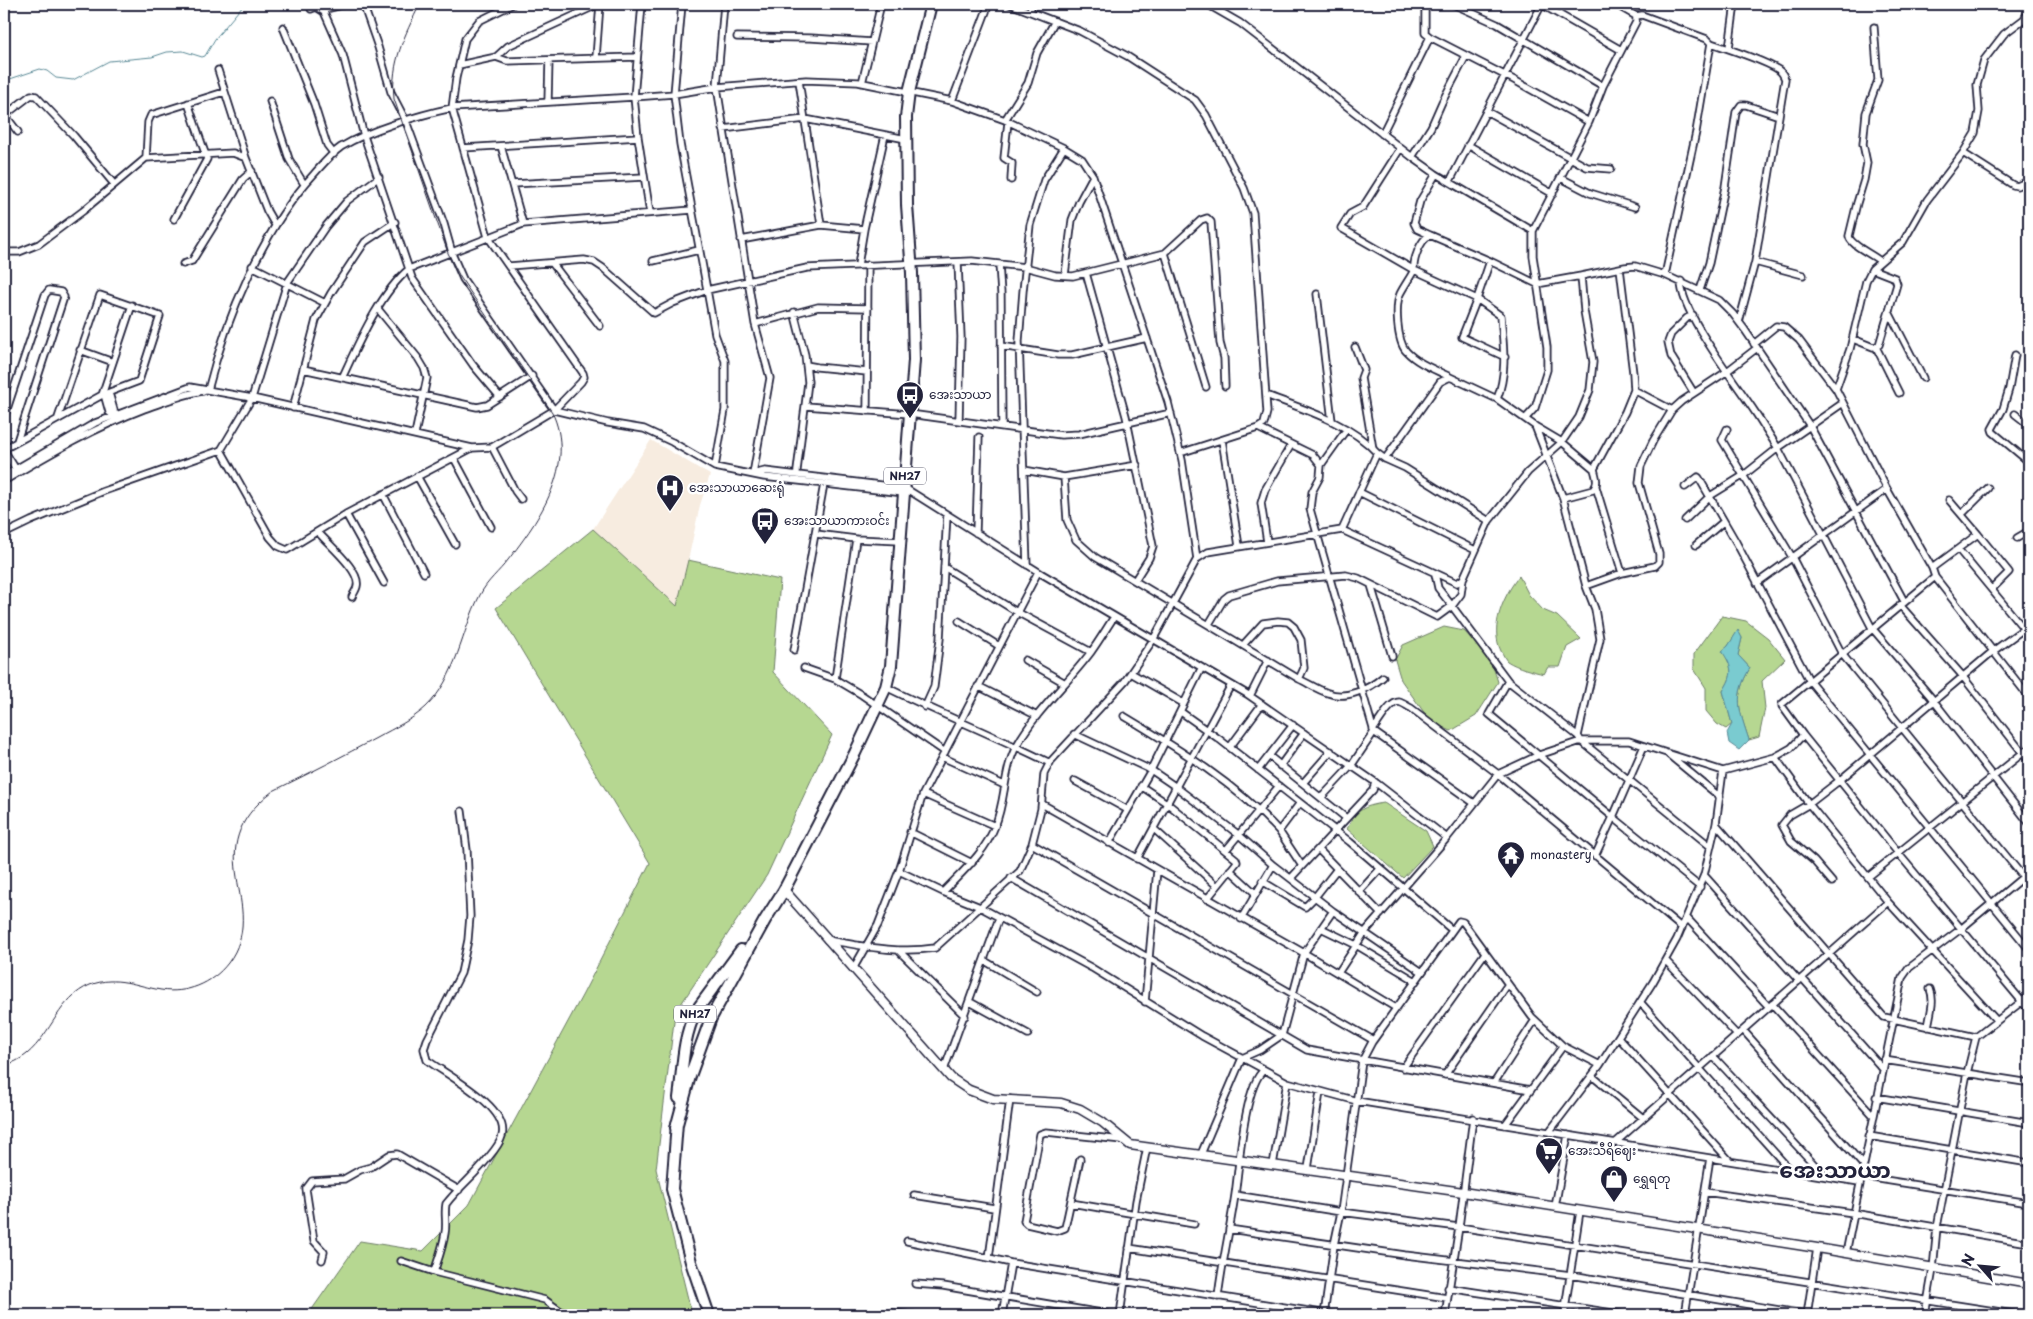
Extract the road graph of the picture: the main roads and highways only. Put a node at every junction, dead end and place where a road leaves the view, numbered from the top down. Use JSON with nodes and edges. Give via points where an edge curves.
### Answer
{"nodes":[{"id":1,"x":931,"y":4,"type":"edge"},
{"id":2,"x":784,"y":890,"type":"junction"},
{"id":3,"x":764,"y":920,"type":"junction"},
{"id":4,"x":676,"y":1128,"type":"junction"},
{"id":5,"x":2029,"y":1284,"type":"edge"},
{"id":6,"x":708,"y":1315,"type":"edge"}],
"edges":[{"from":1,"to":2,"type":"highway","number":"NH27","via":[[906,117],[906,205],[914,360],[891,666],[877,707]]},
{"from":2,"to":3,"type":"highway","number":"NH27"},
{"from":2,"to":5,"type":"main road","via":[[951,1078],[968,1090],[992,1099],[1060,1103],[1080,1109],[1130,1145],[1347,1174]]},
{"from":3,"to":4,"type":"highway","number":"NH27","via":[[711,1018]]},
{"from":3,"to":4,"type":"highway","number":"NH27","via":[[691,1021],[684,1046]]},
{"from":4,"to":6,"type":"highway","number":"NH27","via":[[672,1189]]}]}
